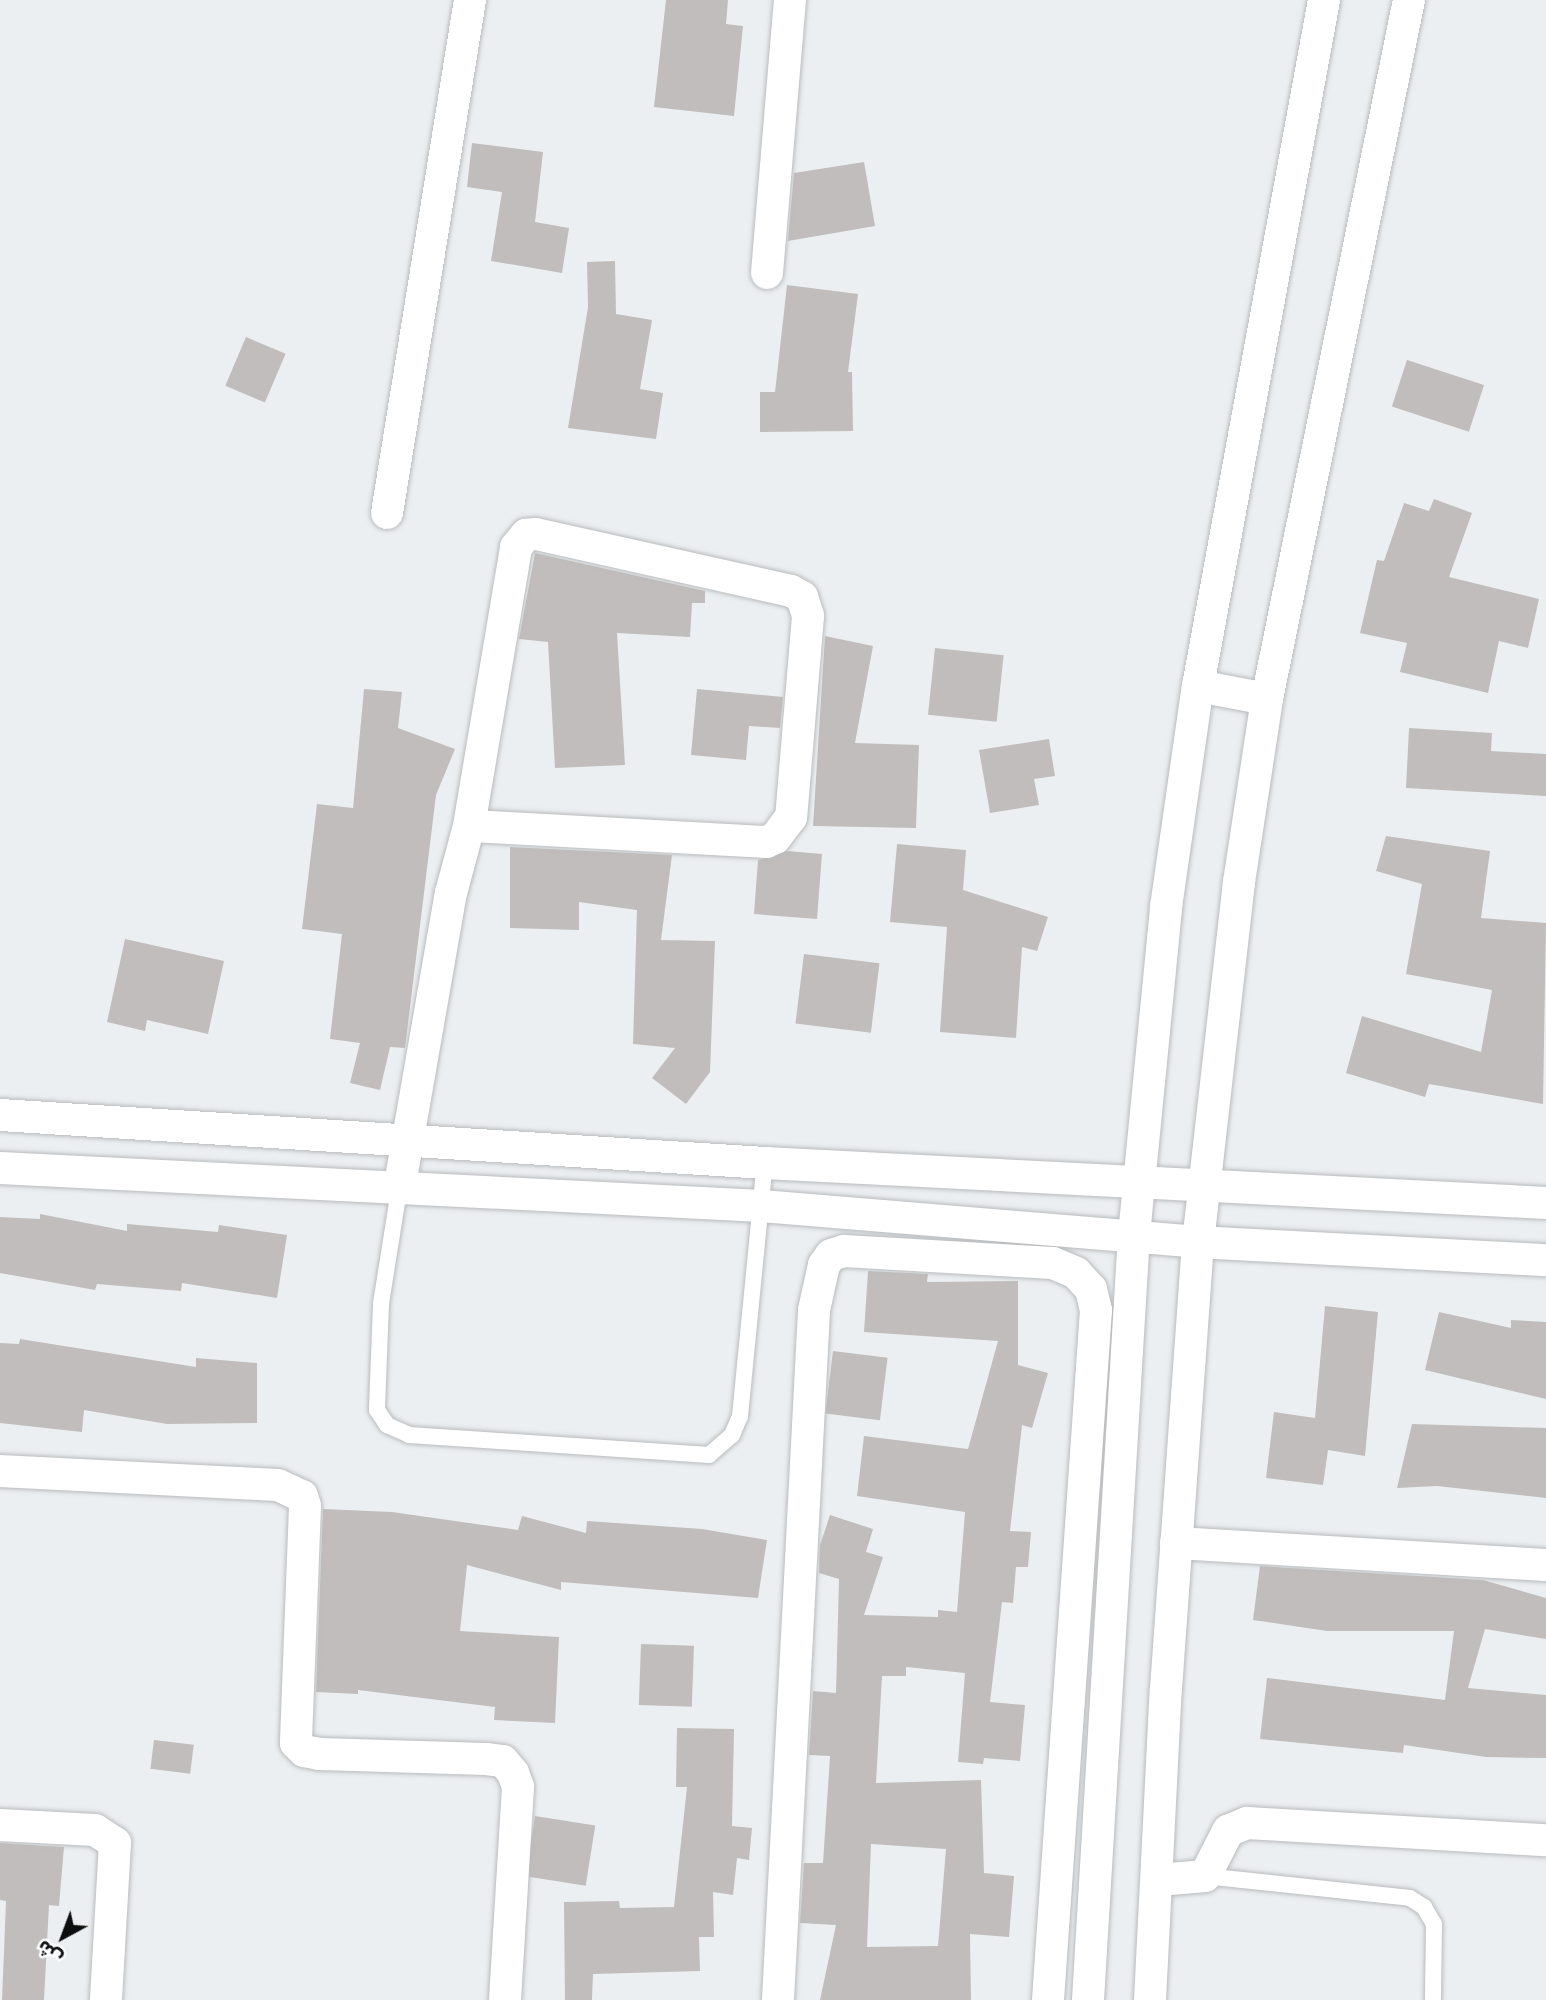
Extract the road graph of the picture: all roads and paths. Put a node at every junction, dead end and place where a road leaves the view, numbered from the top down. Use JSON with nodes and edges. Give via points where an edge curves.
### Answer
{"nodes":[{"id":1,"x":470,"y":0,"type":"edge"},
{"id":2,"x":790,"y":0,"type":"edge"},
{"id":3,"x":1324,"y":0,"type":"edge"},
{"id":4,"x":1409,"y":0,"type":"edge"},
{"id":5,"x":766,"y":273,"type":"dead end"},
{"id":6,"x":387,"y":513,"type":"dead end"},
{"id":7,"x":1198,"y":686,"type":"junction"},
{"id":8,"x":1267,"y":699,"type":"junction"},
{"id":9,"x":469,"y":826,"type":"junction"},
{"id":10,"x":0,"y":1115,"type":"edge"},
{"id":11,"x":409,"y":1141,"type":"junction"},
{"id":12,"x":765,"y":1163,"type":"junction"},
{"id":13,"x":0,"y":1168,"type":"edge"},
{"id":14,"x":1140,"y":1180,"type":"junction"},
{"id":15,"x":1204,"y":1185,"type":"junction"},
{"id":16,"x":399,"y":1189,"type":"junction"},
{"id":17,"x":1546,"y":1203,"type":"edge"},
{"id":18,"x":761,"y":1206,"type":"junction"},
{"id":19,"x":954,"y":1221,"type":"junction"},
{"id":20,"x":1134,"y":1235,"type":"junction"},
{"id":21,"x":1198,"y":1242,"type":"junction"},
{"id":22,"x":950,"y":1257,"type":"junction"},
{"id":23,"x":1546,"y":1261,"type":"edge"},
{"id":24,"x":1092,"y":1369,"type":"junction"},
{"id":25,"x":1125,"y":1373,"type":"junction"},
{"id":26,"x":0,"y":1471,"type":"edge"},
{"id":27,"x":1177,"y":1543,"type":"junction"},
{"id":28,"x":1546,"y":1564,"type":"edge"},
{"id":29,"x":0,"y":1825,"type":"edge"},
{"id":30,"x":1546,"y":1840,"type":"edge"},
{"id":31,"x":1205,"y":1876,"type":"junction"},
{"id":32,"x":1158,"y":1880,"type":"junction"},
{"id":33,"x":106,"y":2000,"type":"edge"},
{"id":34,"x":505,"y":2000,"type":"edge"},
{"id":35,"x":778,"y":2000,"type":"edge"},
{"id":36,"x":1048,"y":2000,"type":"edge"},
{"id":37,"x":1088,"y":2000,"type":"edge"},
{"id":38,"x":1150,"y":2000,"type":"edge"},
{"id":39,"x":1433,"y":2000,"type":"edge"}],
"edges":[{"from":1,"to":6,"type":"street"},
{"from":2,"to":5,"type":"street"},
{"from":3,"to":7,"type":"street"},
{"from":4,"to":8,"type":"street"},
{"from":7,"to":8,"type":"street"},
{"from":7,"to":14,"type":"street","via":[[1166,907]]},
{"from":8,"to":15,"type":"street","via":[[1239,883]]},
{"from":9,"to":9,"type":"street","via":[[512,558],[526,535],[778,587],[802,597],[807,616],[791,817],[775,838],[766,842]]},
{"from":9,"to":11,"type":"street","via":[[451,893]]},
{"from":10,"to":11,"type":"street"},
{"from":11,"to":12,"type":"street"},
{"from":11,"to":16,"type":"street"},
{"from":12,"to":14,"type":"street"},
{"from":12,"to":18,"type":"lane"},
{"from":13,"to":16,"type":"street"},
{"from":14,"to":15,"type":"street"},
{"from":14,"to":20,"type":"street"},
{"from":15,"to":17,"type":"street"},
{"from":15,"to":21,"type":"street"},
{"from":16,"to":18,"type":"street"},
{"from":16,"to":18,"type":"lane","via":[[381,1304],[377,1410],[387,1424],[409,1435],[709,1455],[732,1435],[740,1416]]},
{"from":18,"to":19,"type":"street"},
{"from":19,"to":20,"type":"street"},
{"from":19,"to":22,"type":"street"},
{"from":20,"to":21,"type":"street"},
{"from":20,"to":25,"type":"street"},
{"from":21,"to":23,"type":"street"},
{"from":21,"to":27,"type":"street"},
{"from":22,"to":24,"type":"street","via":[[1053,1263],[1076,1273],[1091,1289],[1096,1310]]},
{"from":22,"to":35,"type":"street","via":[[844,1251],[831,1255],[819,1281]]},
{"from":24,"to":25,"type":"street"},
{"from":24,"to":36,"type":"street"},
{"from":25,"to":37,"type":"street"},
{"from":26,"to":34,"type":"street","via":[[278,1485],[302,1496],[296,1743],[304,1751],[320,1754],[503,1761],[513,1773],[518,1787]]},
{"from":27,"to":28,"type":"street"},
{"from":27,"to":32,"type":"street"},
{"from":29,"to":33,"type":"street","via":[[95,1830],[115,1843]]},
{"from":30,"to":31,"type":"street","via":[[1247,1823],[1228,1831]]},
{"from":31,"to":32,"type":"street","via":[[1192,1881]]},
{"from":31,"to":39,"type":"lane","via":[[1410,1898],[1424,1907],[1434,1924]]},
{"from":32,"to":38,"type":"street"}]}
